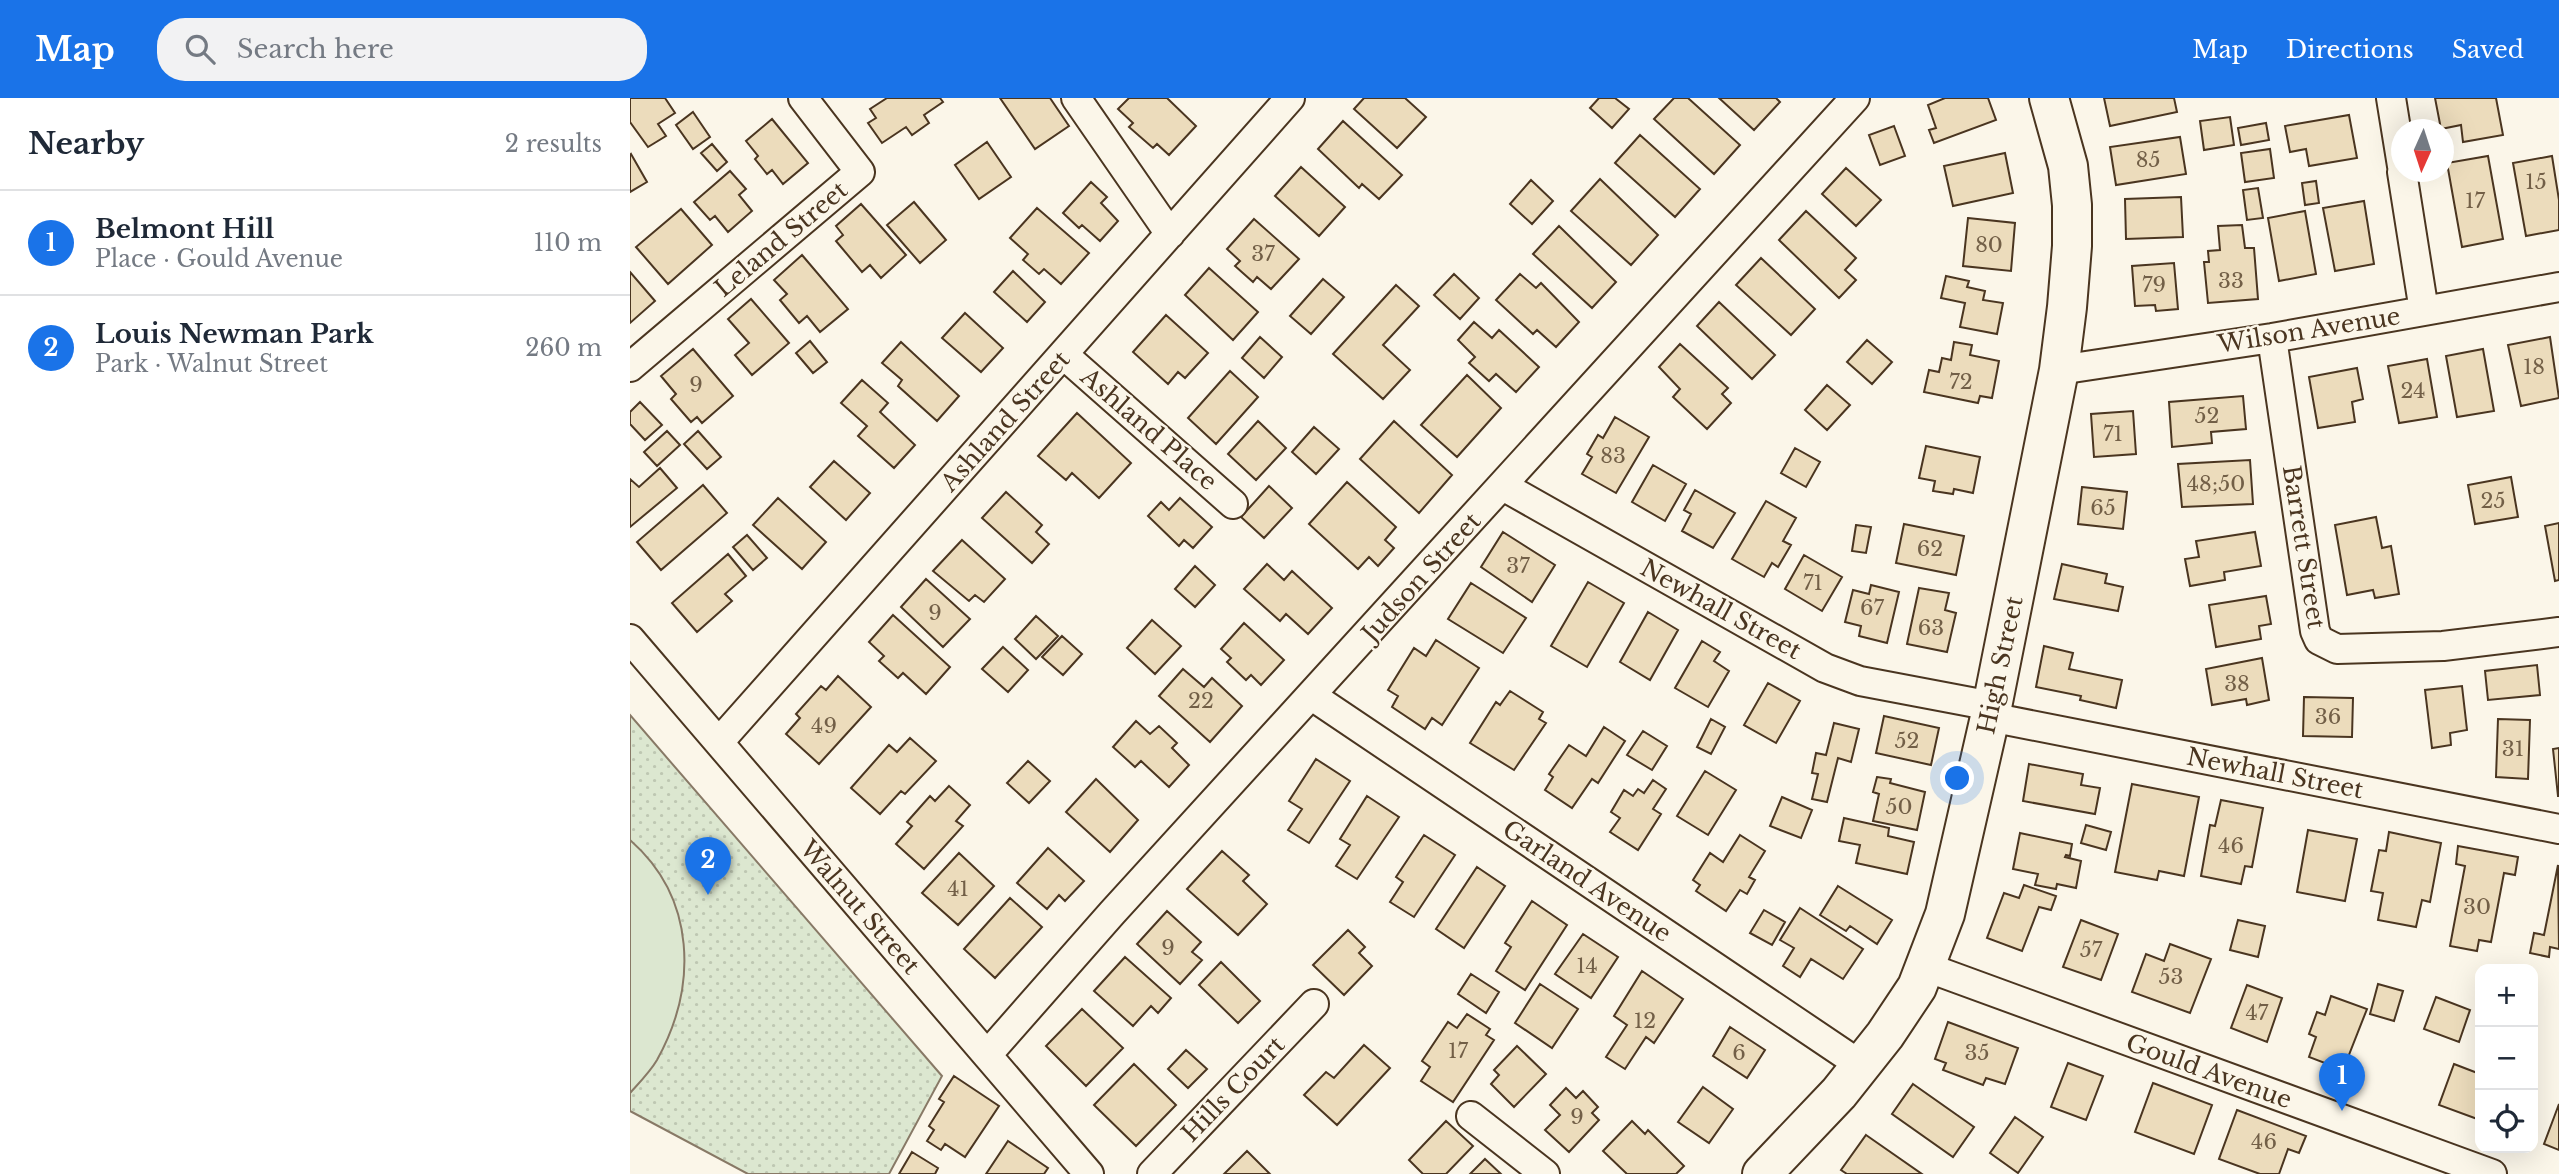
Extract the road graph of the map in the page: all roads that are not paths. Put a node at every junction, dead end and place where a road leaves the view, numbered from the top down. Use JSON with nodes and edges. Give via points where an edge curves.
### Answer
{"nodes":[{"id":1,"x":803,"y":98,"type":"edge"},
{"id":2,"x":1076,"y":98,"type":"edge"},
{"id":3,"x":1290,"y":98,"type":"edge"},
{"id":4,"x":1855,"y":98,"type":"edge"},
{"id":5,"x":2049,"y":98,"type":"edge"},
{"id":6,"x":2391,"y":98,"type":"edge"},
{"id":7,"x":2394,"y":119,"type":"edge"},
{"id":8,"x":2404,"y":182,"type":"edge"},
{"id":9,"x":1170,"y":234,"type":"junction"},
{"id":10,"x":2559,"y":287,"type":"edge"},
{"id":11,"x":2424,"y":311,"type":"junction"},
{"id":12,"x":2272,"y":338,"type":"junction"},
{"id":13,"x":1064,"y":355,"type":"junction"},
{"id":14,"x":630,"y":367,"type":"edge"},
{"id":15,"x":2059,"y":370,"type":"junction"},
{"id":16,"x":1503,"y":486,"type":"junction"},
{"id":17,"x":1233,"y":503,"type":"dead end"},
{"id":18,"x":2559,"y":632,"type":"edge"},
{"id":19,"x":630,"y":639,"type":"edge"},
{"id":20,"x":1312,"y":696,"type":"junction"},
{"id":21,"x":1991,"y":712,"type":"junction"},
{"id":22,"x":719,"y":742,"type":"junction"},
{"id":23,"x":2559,"y":829,"type":"edge"},
{"id":24,"x":1926,"y":967,"type":"junction"},
{"id":25,"x":1314,"y":1004,"type":"dead end"},
{"id":26,"x":987,"y":1055,"type":"junction"},
{"id":27,"x":1862,"y":1066,"type":"junction"},
{"id":28,"x":1471,"y":1116,"type":"dead end"},
{"id":29,"x":1089,"y":1174,"type":"edge"},
{"id":30,"x":1152,"y":1174,"type":"edge"},
{"id":31,"x":1545,"y":1174,"type":"edge"},
{"id":32,"x":1763,"y":1174,"type":"edge"},
{"id":33,"x":2492,"y":1174,"type":"edge"}],
"edges":[{"from":1,"to":14,"type":"street","name":"Leland Street","via":[[860,172]]},
{"from":2,"to":9,"type":"street"},
{"from":3,"to":9,"type":"street","name":"Ashland Street"},
{"from":4,"to":16,"type":"street","name":"Judson Street"},
{"from":5,"to":15,"type":"street","name":"High Street","via":[[2068,166],[2072,205],[2070,277]]},
{"from":6,"to":7,"type":"street"},
{"from":8,"to":11,"type":"street"},
{"from":9,"to":13,"type":"street","name":"Ashland Street"},
{"from":10,"to":11,"type":"street","name":"Wilson Avenue"},
{"from":11,"to":12,"type":"street","name":"Wilson Avenue"},
{"from":12,"to":15,"type":"street","name":"Wilson Avenue"},
{"from":12,"to":18,"type":"street","name":"Barrett Street","via":[[2319,640],[2337,649],[2443,646]]},
{"from":13,"to":17,"type":"street","name":"Ashland Place"},
{"from":13,"to":22,"type":"street","name":"Ashland Street"},
{"from":15,"to":21,"type":"street","name":"High Street"},
{"from":16,"to":20,"type":"street","name":"Judson Street"},
{"from":16,"to":21,"type":"street","name":"Newhall Street","via":[[1825,668],[1860,681]]},
{"from":19,"to":22,"type":"street","name":"Walnut Street"},
{"from":20,"to":26,"type":"street","name":"Judson Street"},
{"from":20,"to":27,"type":"street","name":"Garland Avenue"},
{"from":21,"to":23,"type":"street","name":"Newhall Street"},
{"from":21,"to":24,"type":"street","name":"High Street","via":[[1945,914]]},
{"from":22,"to":26,"type":"street","name":"Walnut Street"},
{"from":24,"to":27,"type":"street","name":"High Street","via":[[1904,1009]]},
{"from":24,"to":33,"type":"street","name":"Gould Avenue"},
{"from":25,"to":30,"type":"street","name":"Hills Court"},
{"from":26,"to":29,"type":"street","name":"Walnut Street"},
{"from":27,"to":32,"type":"street","name":"High Street"},
{"from":28,"to":31,"type":"street"}]}
